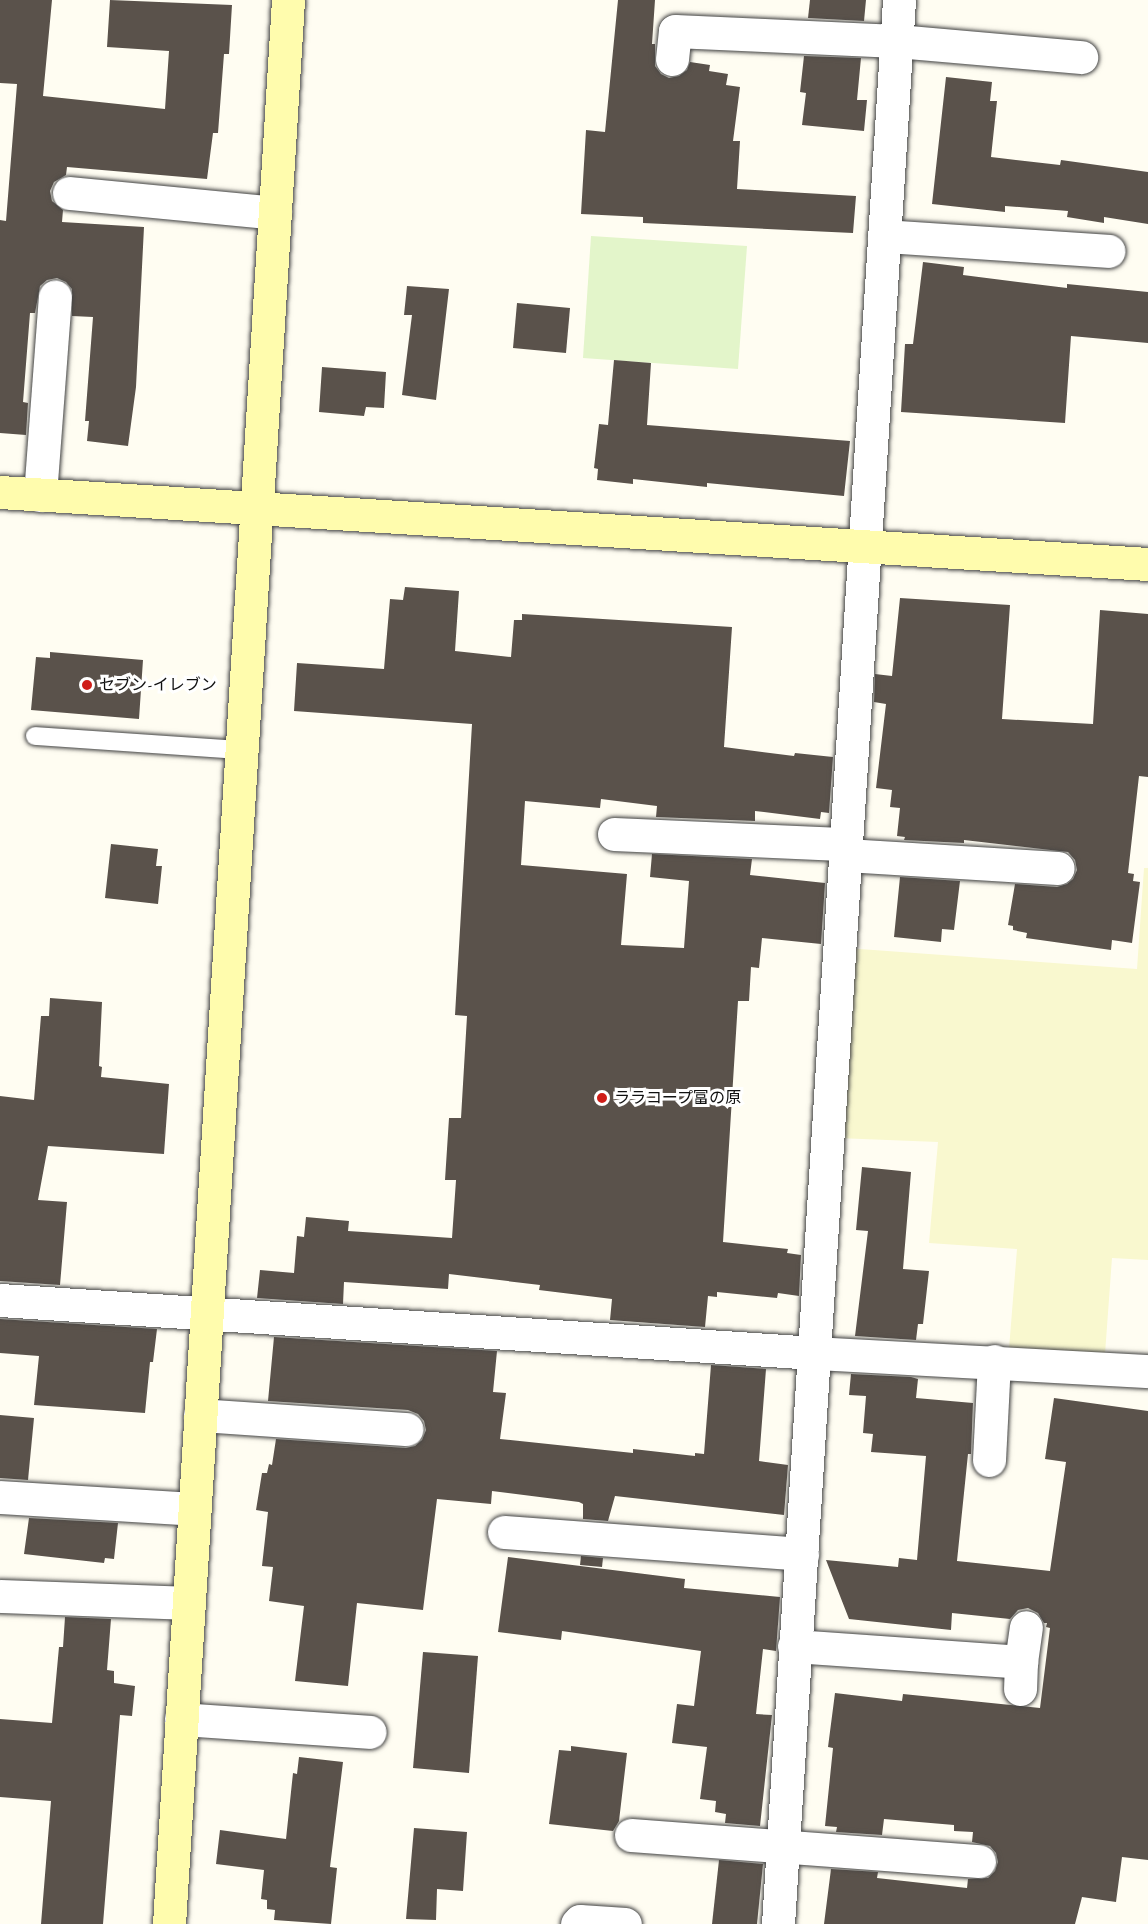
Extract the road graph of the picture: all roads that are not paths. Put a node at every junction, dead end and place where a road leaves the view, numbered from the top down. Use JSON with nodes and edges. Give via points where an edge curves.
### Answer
{"nodes":[{"id":1,"x":288,"y":0,"type":"edge"},
{"id":2,"x":899,"y":0,"type":"edge"},
{"id":3,"x":897,"y":41,"type":"junction"},
{"id":4,"x":1080,"y":57,"type":"dead end"},
{"id":5,"x":672,"y":60,"type":"dead end"},
{"id":6,"x":69,"y":193,"type":"dead end"},
{"id":7,"x":275,"y":213,"type":"junction"},
{"id":8,"x":884,"y":236,"type":"junction"},
{"id":9,"x":1108,"y":251,"type":"dead end"},
{"id":10,"x":55,"y":297,"type":"dead end"},
{"id":11,"x":0,"y":492,"type":"edge"},
{"id":12,"x":40,"y":495,"type":"junction"},
{"id":13,"x":257,"y":507,"type":"junction"},
{"id":14,"x":864,"y":548,"type":"junction"},
{"id":15,"x":1148,"y":564,"type":"edge"},
{"id":16,"x":35,"y":736,"type":"dead end"},
{"id":17,"x":242,"y":750,"type":"junction"},
{"id":18,"x":614,"y":834,"type":"dead end"},
{"id":19,"x":846,"y":850,"type":"junction"},
{"id":20,"x":1059,"y":868,"type":"dead end"},
{"id":21,"x":0,"y":1300,"type":"edge"},
{"id":22,"x":206,"y":1313,"type":"junction"},
{"id":23,"x":815,"y":1353,"type":"junction"},
{"id":24,"x":994,"y":1361,"type":"junction"},
{"id":25,"x":1148,"y":1371,"type":"edge"},
{"id":26,"x":200,"y":1415,"type":"junction"},
{"id":27,"x":407,"y":1428,"type":"dead end"},
{"id":28,"x":989,"y":1460,"type":"dead end"},
{"id":29,"x":0,"y":1497,"type":"edge"},
{"id":30,"x":194,"y":1509,"type":"junction"},
{"id":31,"x":504,"y":1532,"type":"dead end"},
{"id":32,"x":802,"y":1554,"type":"junction"},
{"id":33,"x":0,"y":1596,"type":"edge"},
{"id":34,"x":188,"y":1603,"type":"junction"},
{"id":35,"x":1026,"y":1627,"type":"dead end"},
{"id":36,"x":794,"y":1646,"type":"junction"},
{"id":37,"x":181,"y":1719,"type":"junction"},
{"id":38,"x":370,"y":1732,"type":"dead end"},
{"id":39,"x":631,"y":1834,"type":"dead end"},
{"id":40,"x":782,"y":1848,"type":"junction"},
{"id":41,"x":979,"y":1861,"type":"dead end"},
{"id":42,"x":169,"y":1924,"type":"edge"},
{"id":43,"x":577,"y":1924,"type":"edge"},
{"id":44,"x":625,"y":1924,"type":"edge"},
{"id":45,"x":778,"y":1924,"type":"edge"}],
"edges":[{"from":1,"to":7,"type":"street"},
{"from":2,"to":3,"type":"street"},
{"from":3,"to":4,"type":"street"},
{"from":3,"to":5,"type":"street","via":[[675,31]]},
{"from":3,"to":8,"type":"street"},
{"from":6,"to":7,"type":"street"},
{"from":7,"to":13,"type":"street"},
{"from":8,"to":9,"type":"street"},
{"from":8,"to":14,"type":"street"},
{"from":10,"to":12,"type":"street"},
{"from":11,"to":12,"type":"street"},
{"from":12,"to":13,"type":"street"},
{"from":13,"to":14,"type":"street"},
{"from":13,"to":17,"type":"street"},
{"from":14,"to":15,"type":"street"},
{"from":14,"to":19,"type":"street"},
{"from":16,"to":17,"type":"lane"},
{"from":17,"to":22,"type":"street"},
{"from":18,"to":19,"type":"street"},
{"from":19,"to":20,"type":"street"},
{"from":19,"to":23,"type":"street"},
{"from":21,"to":22,"type":"street"},
{"from":22,"to":23,"type":"street"},
{"from":22,"to":26,"type":"street"},
{"from":23,"to":24,"type":"street"},
{"from":23,"to":32,"type":"street"},
{"from":24,"to":25,"type":"street"},
{"from":24,"to":28,"type":"street"},
{"from":26,"to":27,"type":"street"},
{"from":26,"to":30,"type":"street"},
{"from":29,"to":30,"type":"street"},
{"from":30,"to":34,"type":"street"},
{"from":31,"to":32,"type":"street"},
{"from":32,"to":36,"type":"street"},
{"from":33,"to":34,"type":"street"},
{"from":34,"to":37,"type":"street"},
{"from":35,"to":36,"type":"street","via":[[1021,1676]]},
{"from":36,"to":40,"type":"street"},
{"from":37,"to":38,"type":"street"},
{"from":37,"to":42,"type":"street"},
{"from":39,"to":40,"type":"street"},
{"from":40,"to":41,"type":"street"},
{"from":40,"to":45,"type":"street"},
{"from":43,"to":44,"type":"street"}]}
